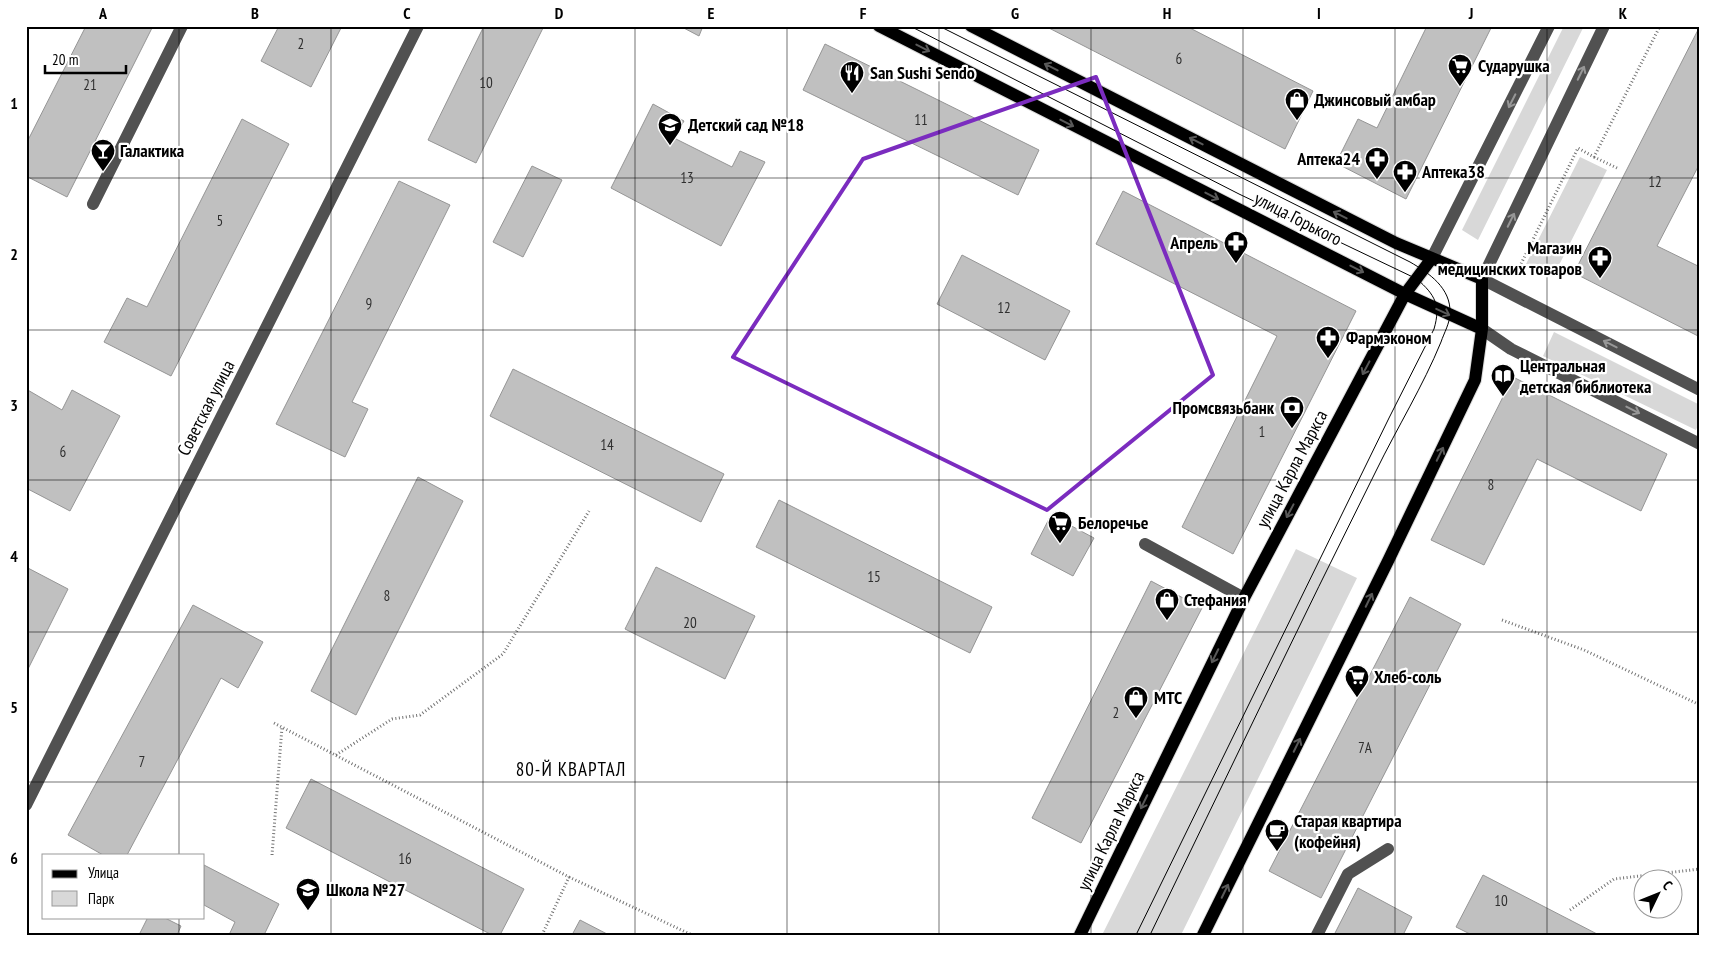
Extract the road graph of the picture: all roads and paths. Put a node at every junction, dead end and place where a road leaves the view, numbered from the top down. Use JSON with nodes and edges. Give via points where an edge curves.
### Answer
{"nodes":[{"id":1,"x":182,"y":26,"type":"edge"},
{"id":2,"x":418,"y":26,"type":"edge"},
{"id":3,"x":879,"y":26,"type":"edge"},
{"id":4,"x":972,"y":26,"type":"edge"},
{"id":5,"x":1549,"y":26,"type":"edge"},
{"id":6,"x":1604,"y":26,"type":"edge"},
{"id":7,"x":1660,"y":26,"type":"edge"},
{"id":8,"x":1594,"y":157,"type":"junction"},
{"id":9,"x":1616,"y":168,"type":"dead end"},
{"id":10,"x":93,"y":204,"type":"dead end"},
{"id":11,"x":1432,"y":258,"type":"junction"},
{"id":12,"x":1518,"y":270,"type":"dead end"},
{"id":13,"x":1482,"y":279,"type":"junction"},
{"id":14,"x":1405,"y":294,"type":"junction"},
{"id":15,"x":1482,"y":330,"type":"junction"},
{"id":16,"x":1700,"y":390,"type":"edge"},
{"id":17,"x":1700,"y":444,"type":"edge"},
{"id":18,"x":589,"y":511,"type":"dead end"},
{"id":19,"x":1145,"y":544,"type":"dead end"},
{"id":20,"x":1244,"y":598,"type":"junction"},
{"id":21,"x":1502,"y":620,"type":"dead end"},
{"id":22,"x":1700,"y":706,"type":"edge"},
{"id":23,"x":274,"y":723,"type":"dead end"},
{"id":24,"x":282,"y":727,"type":"junction"},
{"id":25,"x":336,"y":755,"type":"junction"},
{"id":26,"x":26,"y":805,"type":"edge"},
{"id":27,"x":1388,"y":848,"type":"dead end"},
{"id":28,"x":272,"y":855,"type":"dead end"},
{"id":29,"x":1700,"y":869,"type":"edge"},
{"id":30,"x":569,"y":877,"type":"junction"},
{"id":31,"x":1570,"y":910,"type":"dead end"},
{"id":32,"x":542,"y":935,"type":"edge"},
{"id":33,"x":692,"y":935,"type":"edge"},
{"id":34,"x":1080,"y":935,"type":"edge"},
{"id":35,"x":1203,"y":935,"type":"edge"},
{"id":36,"x":1317,"y":935,"type":"edge"}],
"edges":[{"from":1,"to":10,"type":"street"},
{"from":2,"to":26,"type":"street","name":"Советская улица"},
{"from":3,"to":14,"type":"main road","name":"улица Горького","one_way":true},
{"from":11,"to":4,"type":"main road","name":"улица Горького","one_way":true,"via":[[1396,243]]},
{"from":5,"to":11,"type":"street","name":"улица Карла Маркса","one_way":true},
{"from":13,"to":6,"type":"street","one_way":true},
{"from":7,"to":8,"type":"path"},
{"from":8,"to":9,"type":"path"},
{"from":8,"to":12,"type":"path","via":[[1578,148]]},
{"from":11,"to":13,"type":"main road","name":"улица Горького"},
{"from":11,"to":14,"type":"main road","name":"улица Карла Маркса"},
{"from":13,"to":15,"type":"main road"},
{"from":16,"to":13,"type":"street","name":"улица Горького","one_way":true},
{"from":14,"to":15,"type":"main road","name":"улица Горького","one_way":true},
{"from":14,"to":20,"type":"main road","name":"улица Карла Маркса","one_way":true},
{"from":15,"to":17,"type":"street","name":"улица Горького","one_way":true,"via":[[1511,349]]},
{"from":35,"to":15,"type":"main road","one_way":true,"via":[[1476,380]]},
{"from":18,"to":25,"type":"path","via":[[503,654],[420,715],[392,719]]},
{"from":19,"to":20,"type":"street"},
{"from":20,"to":34,"type":"main road","name":"улица Карла Маркса","one_way":true},
{"from":21,"to":22,"type":"path","via":[[1584,650]]},
{"from":23,"to":24,"type":"path"},
{"from":24,"to":25,"type":"path"},
{"from":24,"to":28,"type":"path"},
{"from":25,"to":30,"type":"path"},
{"from":27,"to":36,"type":"street","via":[[1348,874]]},
{"from":29,"to":31,"type":"path","via":[[1614,879]]},
{"from":30,"to":32,"type":"path"},
{"from":30,"to":33,"type":"path"}]}
